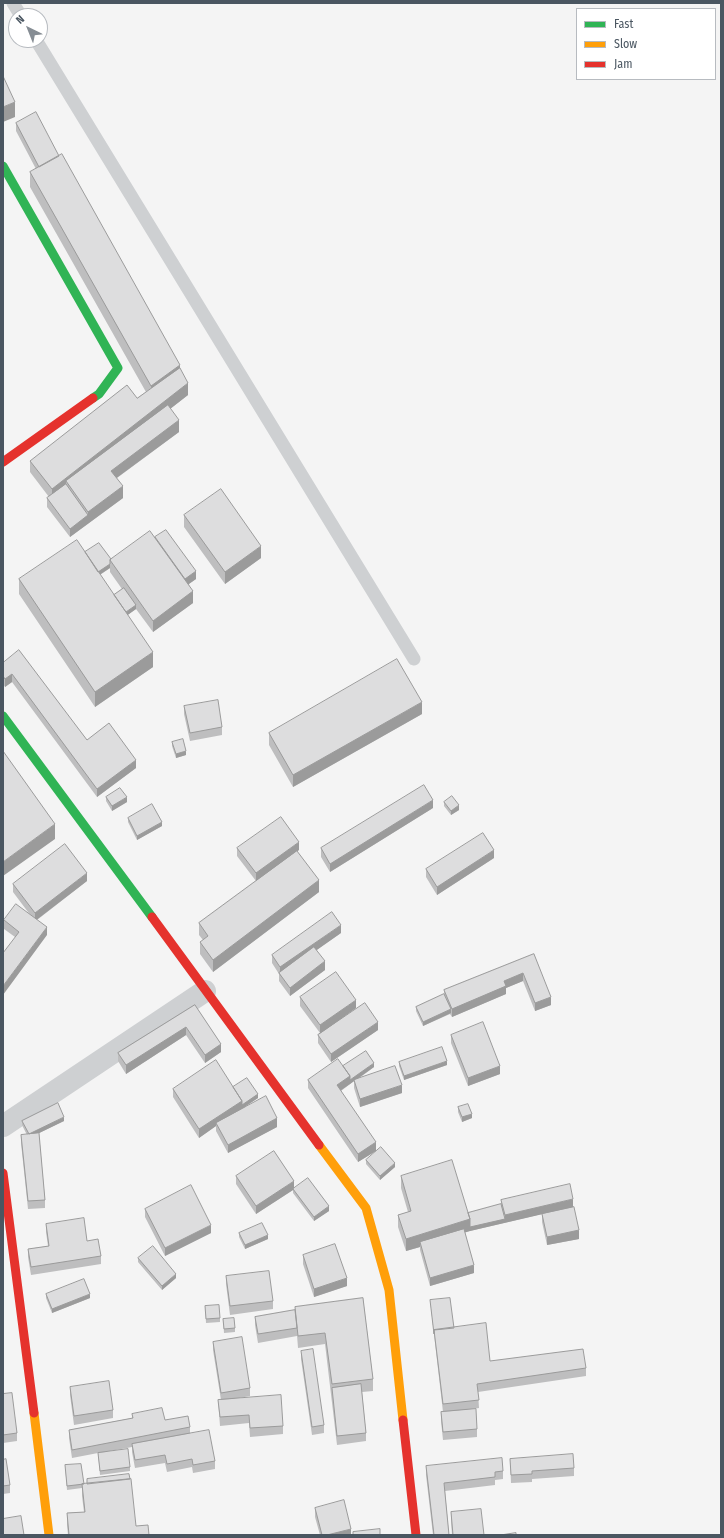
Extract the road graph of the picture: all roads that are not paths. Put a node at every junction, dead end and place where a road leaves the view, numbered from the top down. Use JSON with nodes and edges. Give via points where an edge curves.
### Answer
{"nodes":[{"id":1,"x":41,"y":48,"type":"edge"},
{"id":2,"x":3,"y":166,"type":"edge"},
{"id":3,"x":3,"y":462,"type":"edge"},
{"id":4,"x":414,"y":659,"type":"dead end"},
{"id":5,"x":3,"y":716,"type":"edge"},
{"id":6,"x":205,"y":991,"type":"junction"},
{"id":7,"x":3,"y":1126,"type":"edge"},
{"id":8,"x":3,"y":1173,"type":"edge"},
{"id":9,"x":49,"y":1535,"type":"edge"},
{"id":10,"x":416,"y":1535,"type":"edge"}],
"edges":[{"from":1,"to":4,"type":"lane"},
{"from":2,"to":3,"type":"street","via":[[118,368],[99,394]]},
{"from":5,"to":6,"type":"street"},
{"from":6,"to":7,"type":"street"},
{"from":6,"to":10,"type":"street","via":[[366,1208],[389,1290]]},
{"from":8,"to":9,"type":"street"}]}
